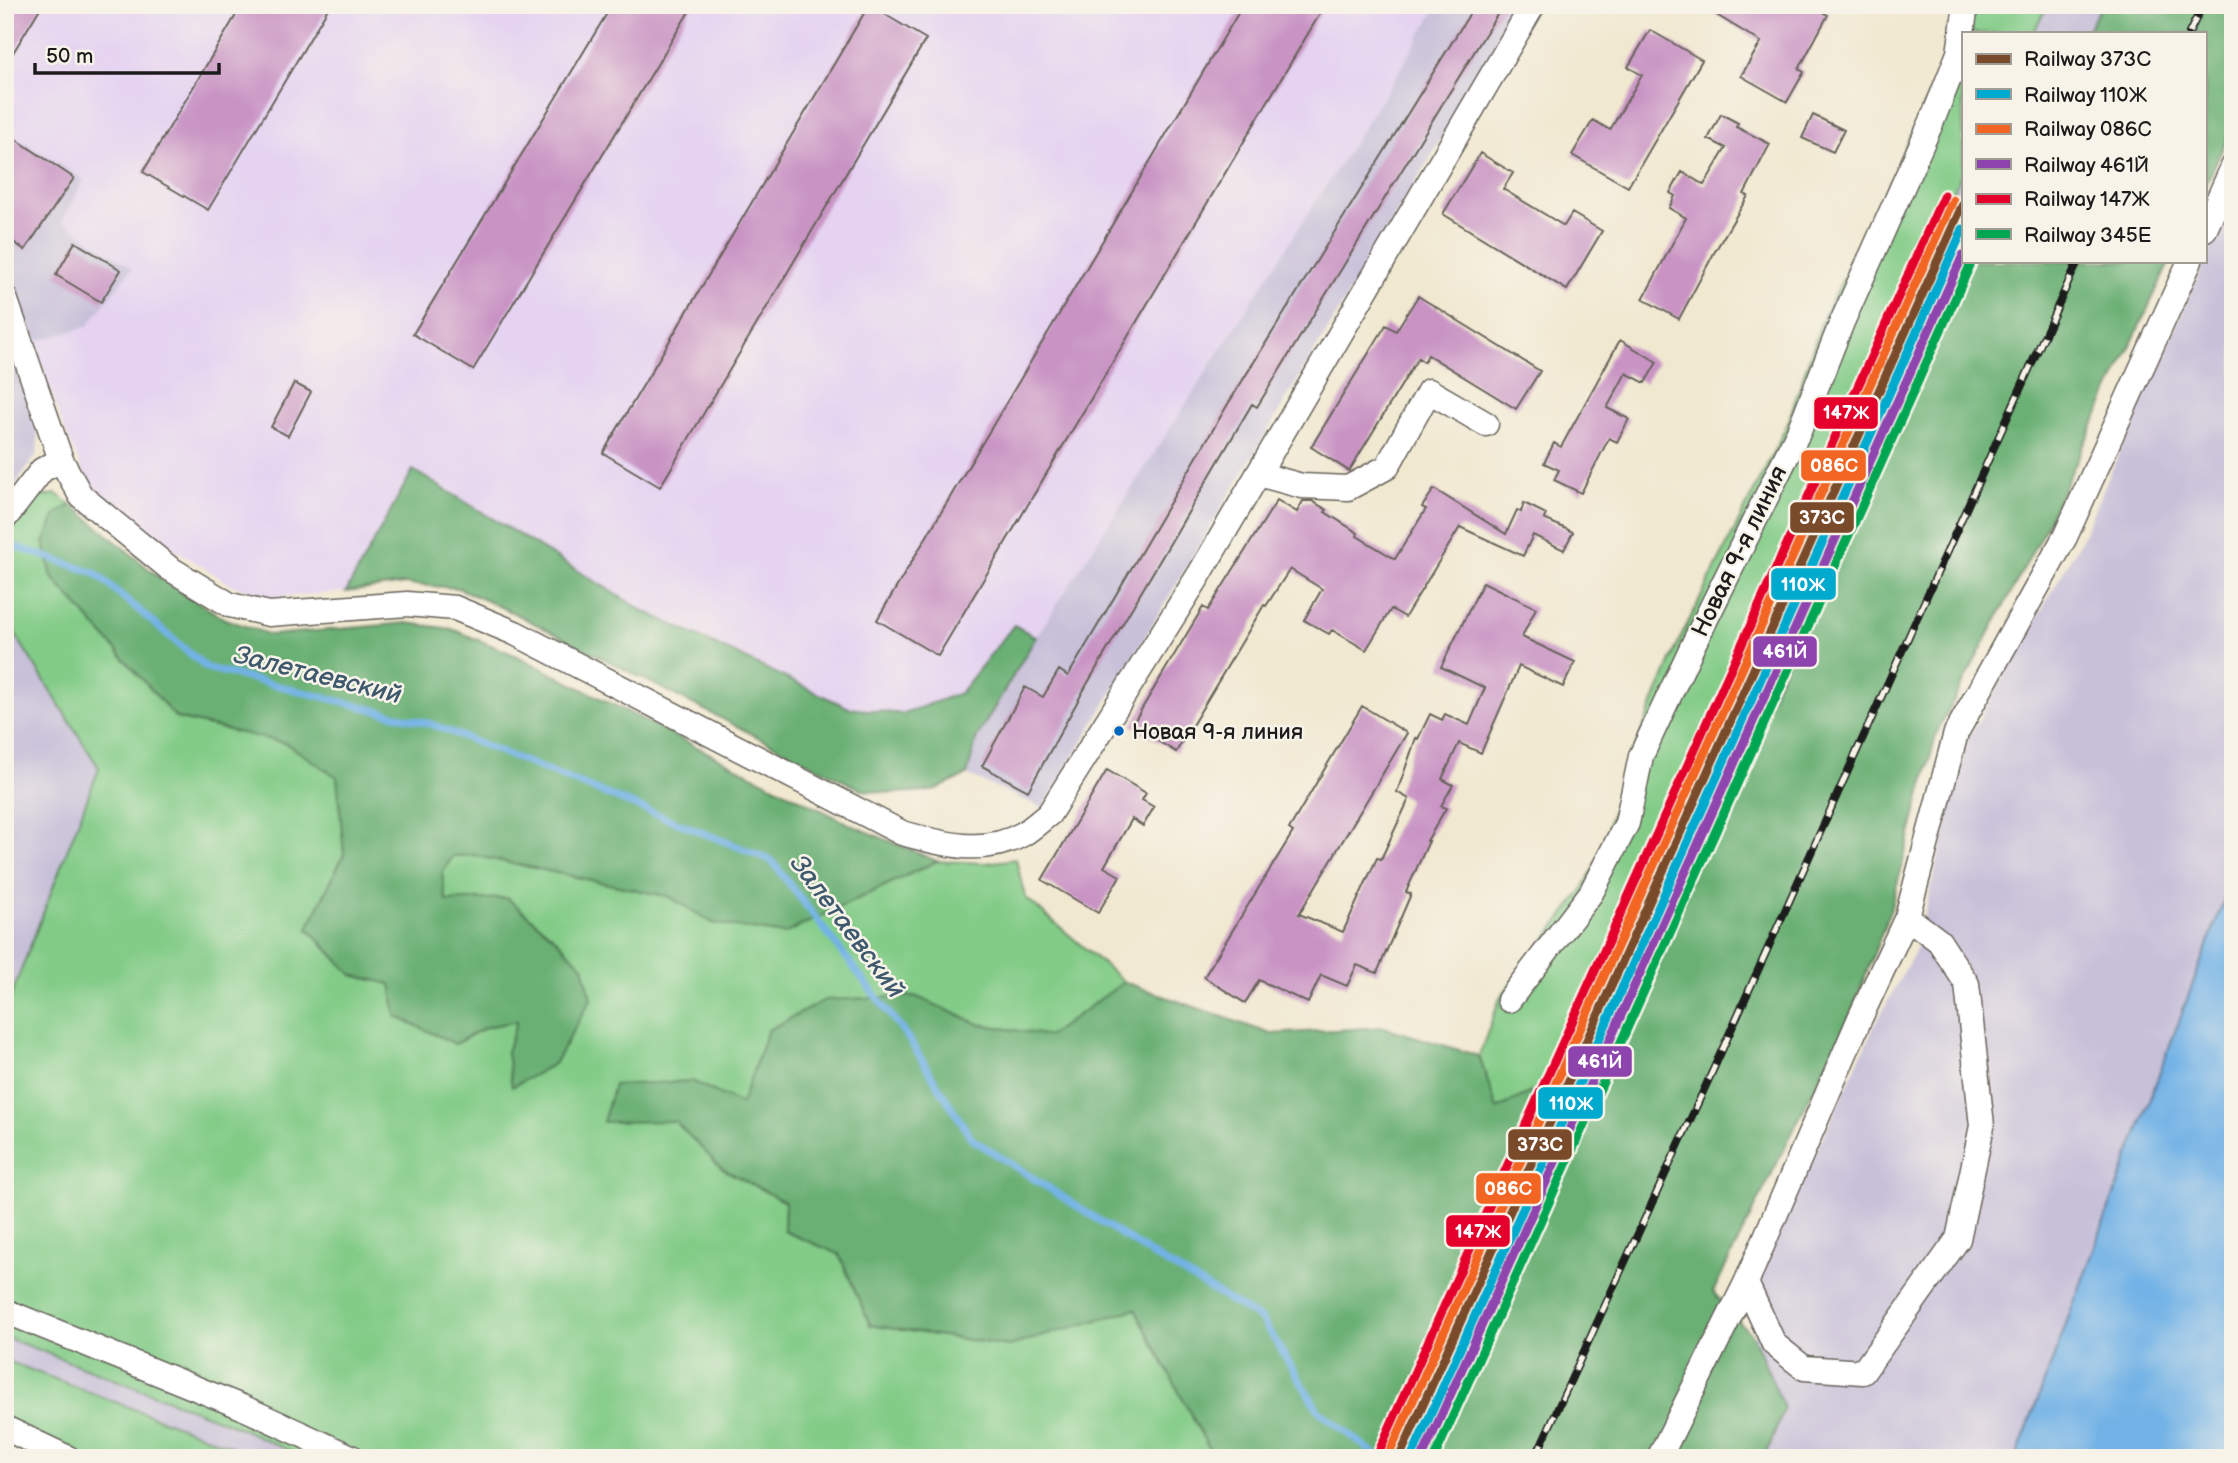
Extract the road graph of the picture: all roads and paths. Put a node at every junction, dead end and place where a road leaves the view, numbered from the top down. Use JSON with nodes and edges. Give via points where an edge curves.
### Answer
{"nodes":[{"id":1,"x":1532,"y":5,"type":"edge"},
{"id":2,"x":1966,"y":5,"type":"edge"},
{"id":3,"x":1962,"y":32,"type":"edge"},
{"id":4,"x":1962,"y":32,"type":"edge"},
{"id":5,"x":2233,"y":167,"type":"edge"},
{"id":6,"x":2206,"y":227,"type":"edge"},
{"id":7,"x":2190,"y":262,"type":"edge"},
{"id":8,"x":5,"y":298,"type":"edge"},
{"id":9,"x":1486,"y":424,"type":"dead end"},
{"id":10,"x":61,"y":460,"type":"junction"},
{"id":11,"x":1258,"y":474,"type":"junction"},
{"id":12,"x":5,"y":517,"type":"edge"},
{"id":13,"x":1907,"y":917,"type":"junction"},
{"id":14,"x":1509,"y":1000,"type":"dead end"},
{"id":15,"x":1746,"y":1283,"type":"junction"},
{"id":16,"x":5,"y":1311,"type":"edge"},
{"id":17,"x":5,"y":1428,"type":"edge"},
{"id":18,"x":68,"y":1458,"type":"edge"},
{"id":19,"x":353,"y":1458,"type":"edge"},
{"id":20,"x":1659,"y":1458,"type":"edge"}],
"edges":[{"from":1,"to":11,"type":"street"},
{"from":2,"to":3,"type":"street","name":"Новая 9-я линия"},
{"from":4,"to":14,"type":"street","name":"Новая 9-я линия","via":[[1959,53],[1932,121],[1799,431],[1641,756],[1627,823],[1591,892]]},
{"from":5,"to":6,"type":"street"},
{"from":7,"to":13,"type":"street","via":[[2066,537],[1956,733]]},
{"from":8,"to":10,"type":"street"},
{"from":9,"to":11,"type":"street","via":[[1430,391],[1387,467],[1348,488],[1302,486]]},
{"from":10,"to":11,"type":"street","via":[[81,496],[169,568],[230,605],[269,614],[407,604],[455,608],[515,633],[902,833],[946,846],[990,846],[1023,834],[1049,814]]},
{"from":10,"to":12,"type":"street","via":[[42,470]]},
{"from":13,"to":15,"type":"street"},
{"from":13,"to":15,"type":"street","via":[[1939,942],[1967,984],[1982,1126],[1958,1239],[1863,1372],[1804,1368],[1774,1344]]},
{"from":15,"to":20,"type":"street"},
{"from":16,"to":19,"type":"street","via":[[242,1407]]},
{"from":17,"to":18,"type":"street"}]}
